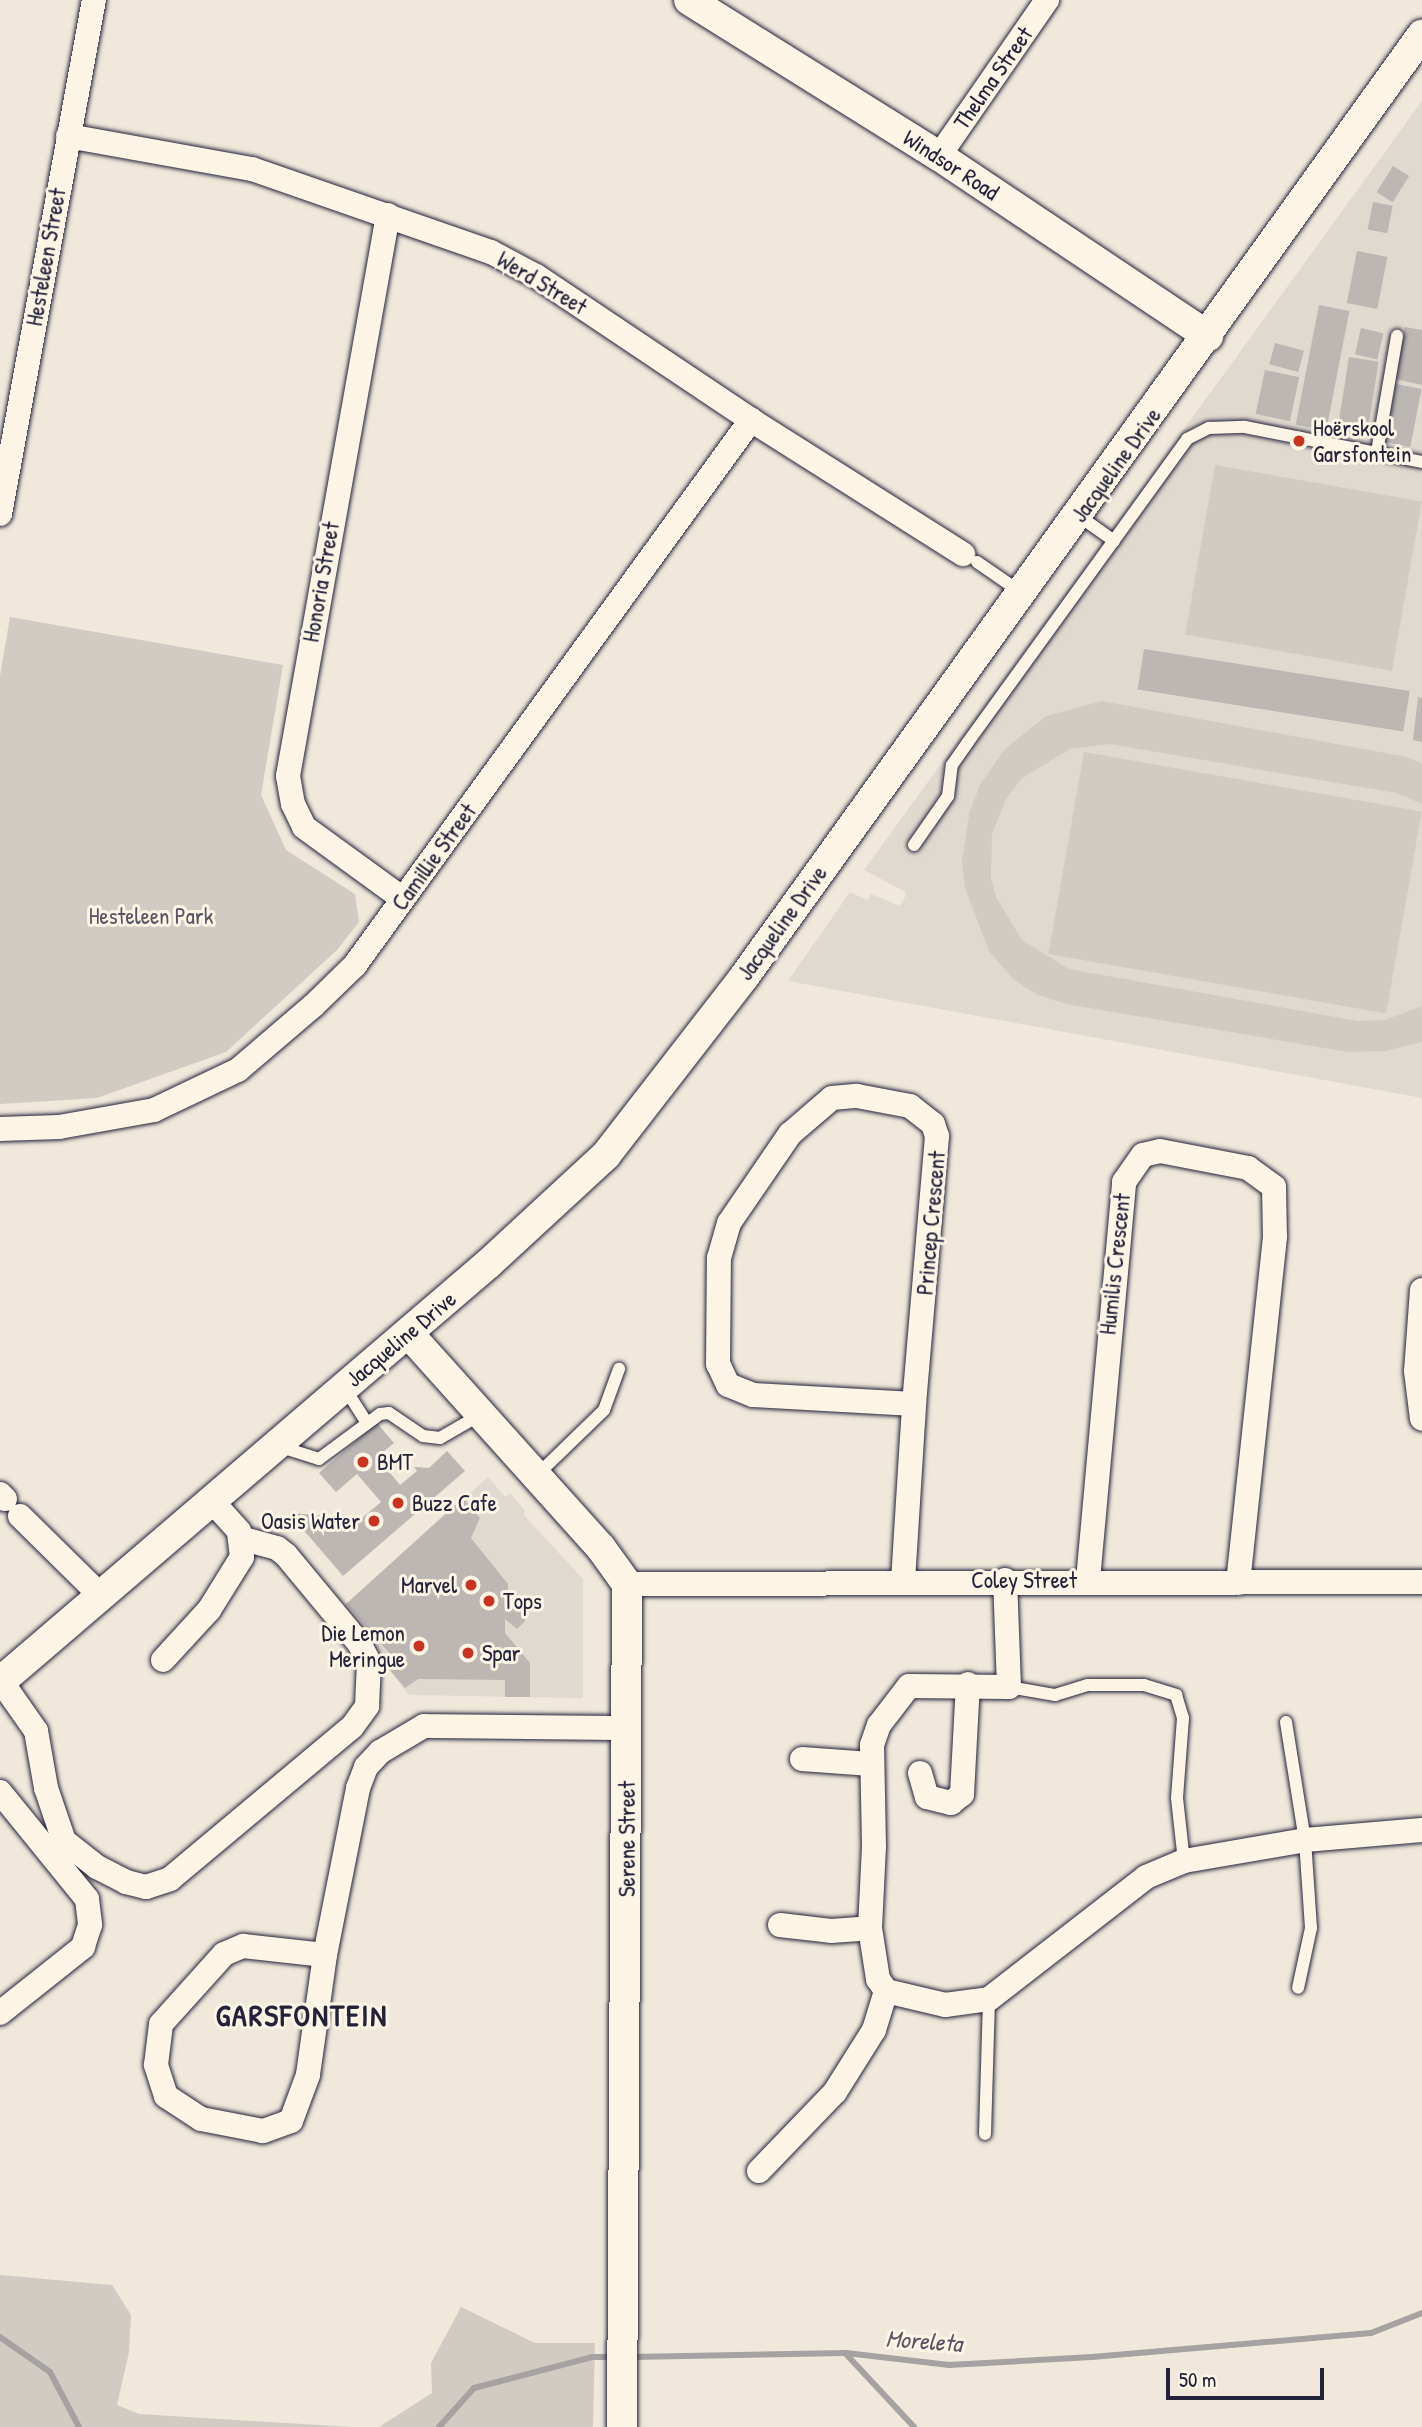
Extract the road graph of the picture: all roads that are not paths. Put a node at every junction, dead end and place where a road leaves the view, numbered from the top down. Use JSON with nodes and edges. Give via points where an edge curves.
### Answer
{"nodes":[{"id":1,"x":94,"y":0,"type":"edge"},
{"id":2,"x":689,"y":0,"type":"edge"},
{"id":3,"x":1047,"y":0,"type":"edge"},
{"id":4,"x":1422,"y":35,"type":"edge"},
{"id":5,"x":68,"y":136,"type":"junction"},
{"id":6,"x":939,"y":156,"type":"junction"},
{"id":7,"x":388,"y":215,"type":"junction"},
{"id":8,"x":1208,"y":336,"type":"junction"},
{"id":9,"x":1397,"y":336,"type":"dead end"},
{"id":10,"x":751,"y":420,"type":"junction"},
{"id":11,"x":1377,"y":452,"type":"junction"},
{"id":12,"x":1422,"y":462,"type":"edge"},
{"id":13,"x":0,"y":514,"type":"edge"},
{"id":14,"x":1079,"y":516,"type":"junction"},
{"id":15,"x":1114,"y":541,"type":"junction"},
{"id":16,"x":970,"y":558,"type":"joint"},
{"id":17,"x":1022,"y":593,"type":"junction"},
{"id":18,"x":914,"y":845,"type":"dead end"},
{"id":19,"x":403,"y":899,"type":"junction"},
{"id":20,"x":0,"y":1129,"type":"edge"},
{"id":21,"x":1422,"y":1290,"type":"edge"},
{"id":22,"x":408,"y":1334,"type":"junction"},
{"id":23,"x":619,"y":1369,"type":"dead end"},
{"id":24,"x":344,"y":1386,"type":"junction"},
{"id":25,"x":914,"y":1404,"type":"junction"},
{"id":26,"x":480,"y":1415,"type":"junction"},
{"id":27,"x":1422,"y":1419,"type":"edge"},
{"id":28,"x":367,"y":1423,"type":"junction"},
{"id":29,"x":275,"y":1445,"type":"junction"},
{"id":30,"x":536,"y":1476,"type":"junction"},
{"id":31,"x":211,"y":1500,"type":"junction"},
{"id":32,"x":8,"y":1503,"type":"edge"},
{"id":33,"x":243,"y":1539,"type":"junction"},
{"id":34,"x":1005,"y":1580,"type":"junction"},
{"id":35,"x":1088,"y":1580,"type":"junction"},
{"id":36,"x":903,"y":1581,"type":"junction"},
{"id":37,"x":1422,"y":1582,"type":"edge"},
{"id":38,"x":1238,"y":1583,"type":"junction"},
{"id":39,"x":627,"y":1584,"type":"junction"},
{"id":40,"x":100,"y":1595,"type":"junction"},
{"id":41,"x":163,"y":1660,"type":"dead end"},
{"id":42,"x":1,"y":1681,"type":"edge"},
{"id":43,"x":968,"y":1684,"type":"junction"},
{"id":44,"x":1009,"y":1687,"type":"junction"},
{"id":45,"x":1286,"y":1722,"type":"dead end"},
{"id":46,"x":628,"y":1728,"type":"junction"},
{"id":47,"x":802,"y":1759,"type":"dead end"},
{"id":48,"x":871,"y":1764,"type":"junction"},
{"id":49,"x":920,"y":1773,"type":"dead end"},
{"id":50,"x":0,"y":1792,"type":"edge"},
{"id":51,"x":1422,"y":1830,"type":"edge"},
{"id":52,"x":1305,"y":1840,"type":"junction"},
{"id":53,"x":1184,"y":1861,"type":"junction"},
{"id":54,"x":780,"y":1925,"type":"dead end"},
{"id":55,"x":870,"y":1928,"type":"junction"},
{"id":56,"x":325,"y":1955,"type":"junction"},
{"id":57,"x":1298,"y":1988,"type":"dead end"},
{"id":58,"x":886,"y":1991,"type":"junction"},
{"id":59,"x":989,"y":1999,"type":"junction"},
{"id":60,"x":0,"y":2013,"type":"edge"},
{"id":61,"x":985,"y":2134,"type":"dead end"},
{"id":62,"x":759,"y":2171,"type":"dead end"},
{"id":63,"x":622,"y":2427,"type":"edge"}],
"edges":[{"from":1,"to":5,"type":"street","name":"Hesteleen Street"},
{"from":2,"to":6,"type":"street","name":"Windsor Road"},
{"from":3,"to":6,"type":"street","name":"Thelma Street"},
{"from":4,"to":8,"type":"street","name":"Jacqueline Drive"},
{"from":5,"to":7,"type":"street","name":"Werd Street","via":[[252,170]]},
{"from":5,"to":13,"type":"street","name":"Hesteleen Street"},
{"from":6,"to":8,"type":"street","name":"Windsor Road"},
{"from":7,"to":10,"type":"street","name":"Werd Street","via":[[516,264]]},
{"from":7,"to":19,"type":"street","name":"Honoria Street","via":[[288,776],[293,804],[304,827]]},
{"from":8,"to":14,"type":"street","name":"Jacqueline Drive"},
{"from":9,"to":11,"type":"lane"},
{"from":10,"to":16,"type":"street","name":"Werd Street"},
{"from":10,"to":19,"type":"street","name":"Camillie Street"},
{"from":11,"to":12,"type":"lane"},
{"from":11,"to":15,"type":"lane","via":[[1245,427],[1209,428],[1187,439]]},
{"from":14,"to":15,"type":"lane"},
{"from":14,"to":17,"type":"street","name":"Jacqueline Drive"},
{"from":15,"to":18,"type":"lane","via":[[953,765],[948,796]]},
{"from":16,"to":17,"type":"lane"},
{"from":17,"to":22,"type":"street","name":"Jacqueline Drive","via":[[646,1108],[575,1188]]},
{"from":19,"to":20,"type":"street","name":"Camillie Street","via":[[355,964],[238,1070],[154,1110],[60,1127]]},
{"from":21,"to":27,"type":"street","via":[[1416,1371]]},
{"from":22,"to":24,"type":"street","name":"Jacqueline Drive"},
{"from":22,"to":26,"type":"street"},
{"from":23,"to":30,"type":"lane","via":[[604,1409]]},
{"from":24,"to":28,"type":"lane"},
{"from":24,"to":29,"type":"street","name":"Jacqueline Drive"},
{"from":25,"to":25,"type":"street","name":"Princep Crescent","via":[[937,1136],[933,1124],[910,1106],[857,1096],[832,1098],[790,1134],[729,1223],[719,1258],[718,1364],[728,1385],[753,1395]]},
{"from":25,"to":36,"type":"street","name":"Princep Crescent"},
{"from":26,"to":28,"type":"lane","via":[[440,1438],[424,1436],[389,1413]]},
{"from":26,"to":30,"type":"street"},
{"from":28,"to":29,"type":"lane","via":[[319,1459]]},
{"from":29,"to":31,"type":"street","name":"Jacqueline Drive"},
{"from":30,"to":39,"type":"street"},
{"from":31,"to":33,"type":"street"},
{"from":31,"to":40,"type":"street","name":"Jacqueline Drive"},
{"from":32,"to":40,"type":"street"},
{"from":33,"to":41,"type":"street","via":[[242,1557],[216,1601]]},
{"from":33,"to":42,"type":"street","via":[[286,1555],[359,1643],[369,1661],[367,1706],[352,1727],[170,1879],[146,1887],[126,1881],[97,1867],[64,1841],[46,1788],[36,1731]]},
{"from":34,"to":35,"type":"street","name":"Coley Street"},
{"from":34,"to":36,"type":"street","name":"Coley Street"},
{"from":34,"to":44,"type":"street"},
{"from":35,"to":38,"type":"street","name":"Coley Street"},
{"from":35,"to":38,"type":"street","name":"Humilis Crescent","via":[[1124,1182],[1143,1155],[1160,1151],[1248,1168],[1274,1187],[1275,1237]]},
{"from":36,"to":39,"type":"street","name":"Coley Street"},
{"from":37,"to":38,"type":"street","name":"Coley Street"},
{"from":39,"to":46,"type":"street","name":"Serene Street"},
{"from":40,"to":42,"type":"street","name":"Jacqueline Drive"},
{"from":43,"to":44,"type":"street"},
{"from":43,"to":48,"type":"street","via":[[909,1686],[885,1711],[872,1745]]},
{"from":43,"to":49,"type":"street","via":[[962,1794],[951,1803],[927,1797]]},
{"from":44,"to":53,"type":"lane","via":[[1055,1695],[1088,1685],[1144,1685],[1176,1695],[1183,1718],[1177,1798]]},
{"from":45,"to":52,"type":"lane"},
{"from":46,"to":56,"type":"street","via":[[424,1726],[380,1752],[366,1767],[358,1788]]},
{"from":46,"to":63,"type":"street","name":"Serene Street"},
{"from":47,"to":48,"type":"street"},
{"from":48,"to":55,"type":"street","via":[[874,1847]]},
{"from":50,"to":60,"type":"street","via":[[87,1899],[90,1925],[83,1947]]},
{"from":51,"to":52,"type":"street"},
{"from":52,"to":53,"type":"street"},
{"from":52,"to":57,"type":"lane","via":[[1311,1928]]},
{"from":53,"to":59,"type":"street","via":[[1146,1877]]},
{"from":54,"to":55,"type":"street","via":[[831,1931]]},
{"from":55,"to":58,"type":"street","via":[[878,1979]]},
{"from":56,"to":56,"type":"street","via":[[243,1946],[224,1954],[161,2024],[156,2065],[166,2096],[201,2119],[263,2131],[291,2121],[308,2075]]},
{"from":58,"to":59,"type":"street","via":[[945,2005]]},
{"from":58,"to":62,"type":"street","via":[[874,2030],[835,2092]]},
{"from":59,"to":61,"type":"lane"}]}
